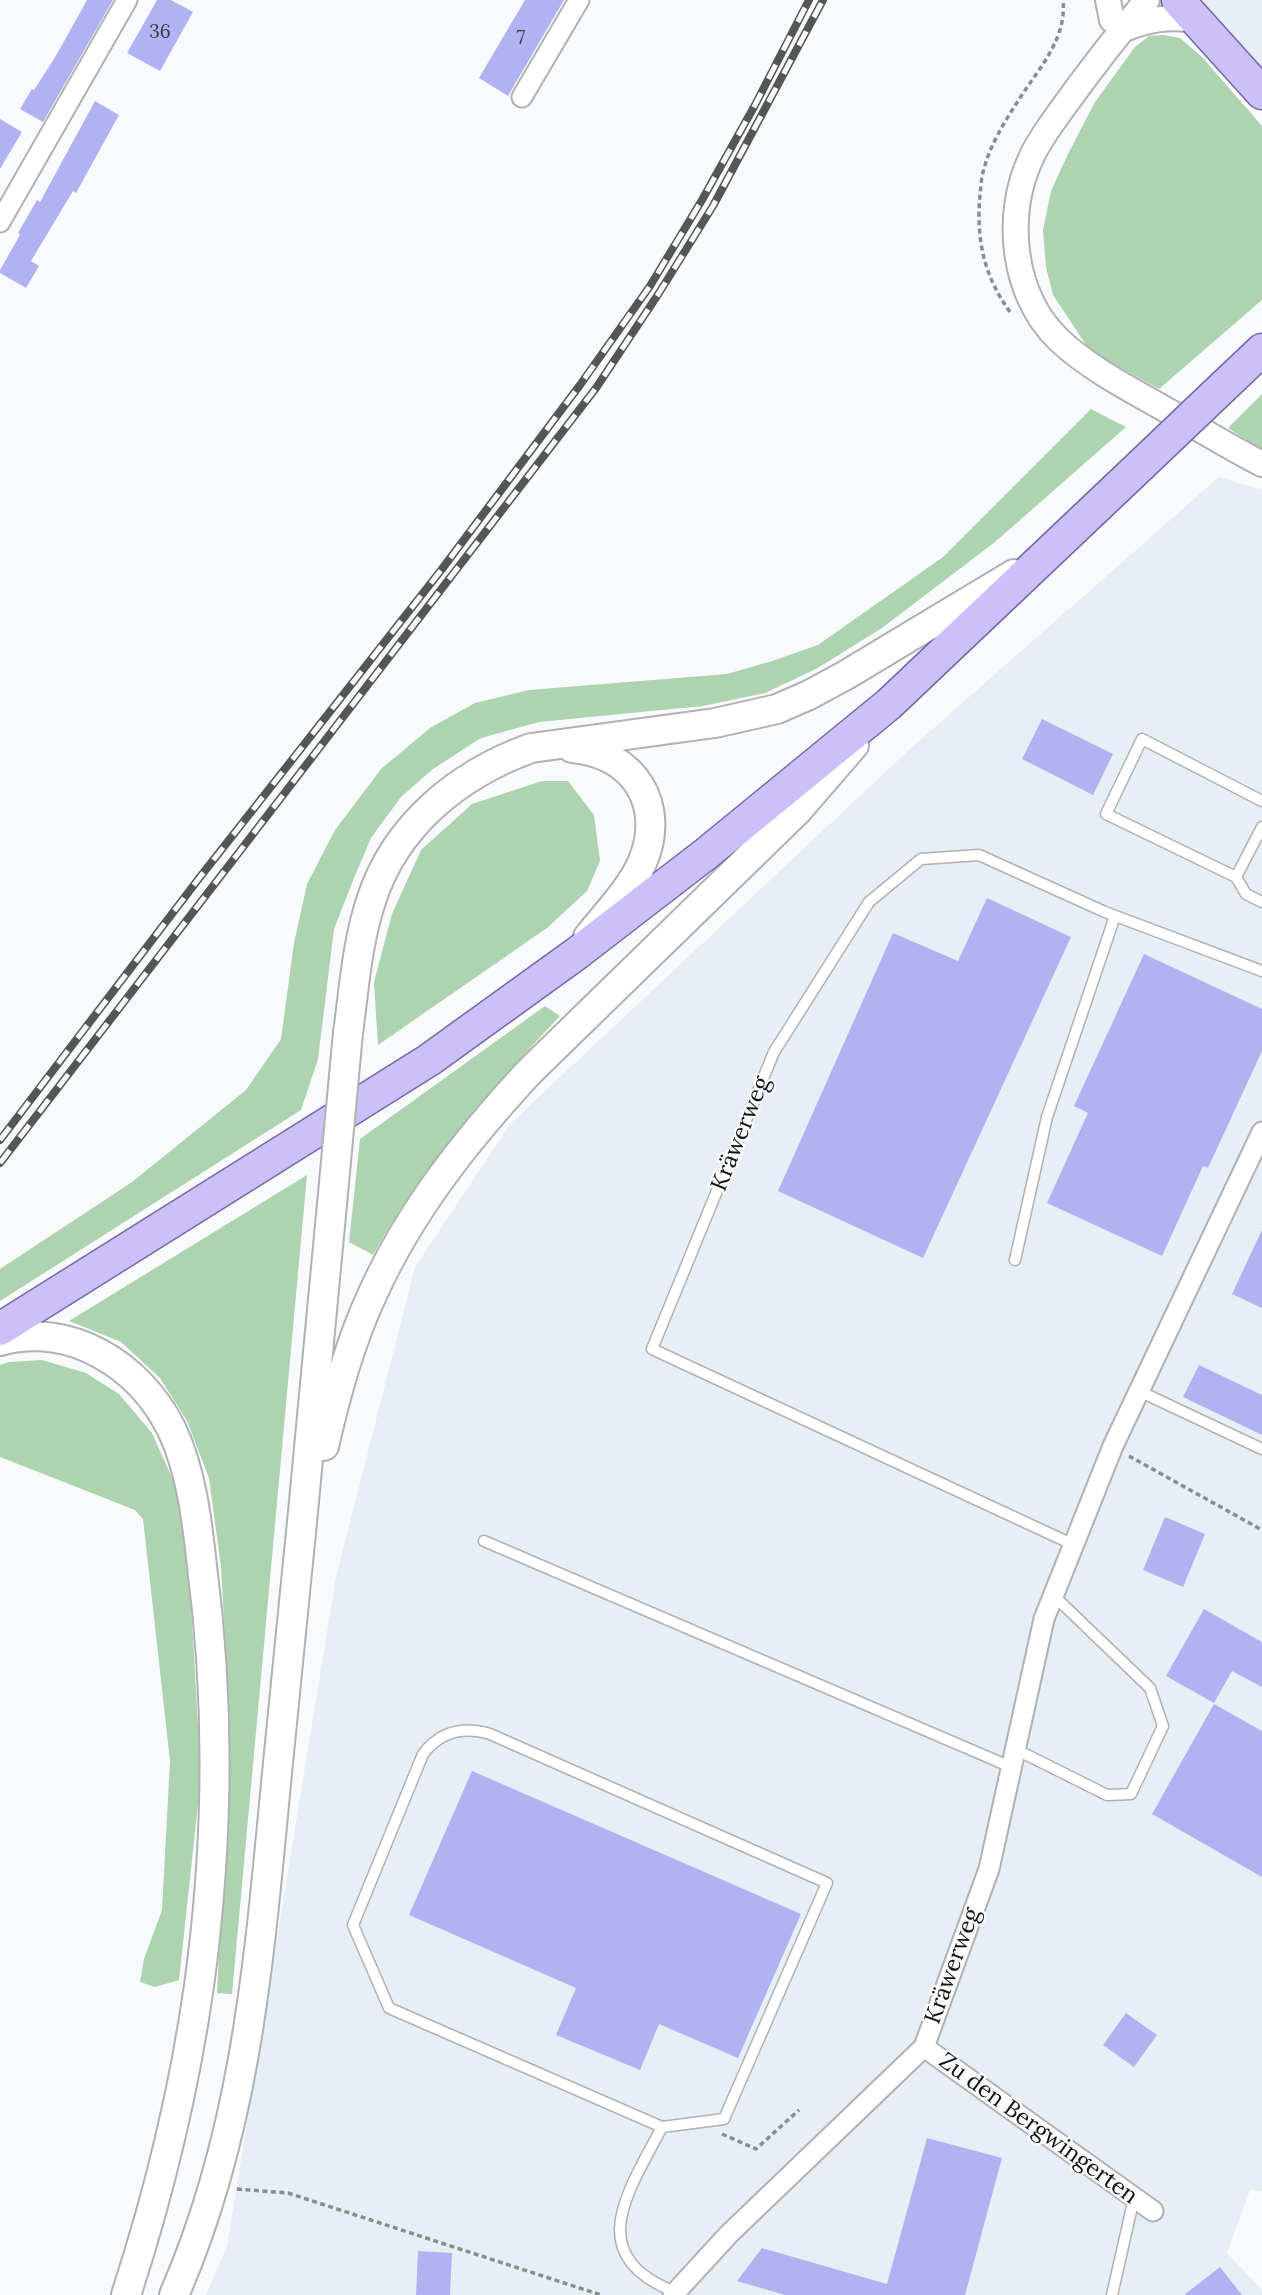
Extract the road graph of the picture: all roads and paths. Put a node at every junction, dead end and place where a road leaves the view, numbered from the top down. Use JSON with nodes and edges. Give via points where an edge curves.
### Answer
{"nodes":[{"id":1,"x":127,"y":0,"type":"edge"},
{"id":2,"x":579,"y":0,"type":"edge"},
{"id":3,"x":1063,"y":0,"type":"edge"},
{"id":4,"x":1147,"y":0,"type":"edge"},
{"id":5,"x":1187,"y":10,"type":"edge"},
{"id":6,"x":1116,"y":12,"type":"edge"},
{"id":7,"x":1262,"y":93,"type":"edge"},
{"id":8,"x":522,"y":97,"type":"dead end"},
{"id":9,"x":0,"y":222,"type":"edge"},
{"id":10,"x":1012,"y":314,"type":"dead end"},
{"id":11,"x":1262,"y":350,"type":"edge"},
{"id":12,"x":1262,"y":464,"type":"edge"},
{"id":13,"x":1044,"y":557,"type":"junction"},
{"id":14,"x":889,"y":704,"type":"junction"},
{"id":15,"x":531,"y":748,"type":"junction"},
{"id":16,"x":1262,"y":801,"type":"edge"},
{"id":17,"x":1262,"y":827,"type":"edge"},
{"id":18,"x":1236,"y":877,"type":"junction"},
{"id":19,"x":1262,"y":902,"type":"edge"},
{"id":20,"x":1115,"y":916,"type":"junction"},
{"id":21,"x":576,"y":954,"type":"junction"},
{"id":22,"x":1262,"y":971,"type":"edge"},
{"id":23,"x":1262,"y":1132,"type":"edge"},
{"id":24,"x":1015,"y":1261,"type":"dead end"},
{"id":25,"x":0,"y":1329,"type":"edge"},
{"id":26,"x":0,"y":1341,"type":"edge"},
{"id":27,"x":1139,"y":1391,"type":"junction"},
{"id":28,"x":1113,"y":1447,"type":"junction"},
{"id":29,"x":1262,"y":1449,"type":"edge"},
{"id":30,"x":1262,"y":1530,"type":"edge"},
{"id":31,"x":301,"y":1540,"type":"junction"},
{"id":32,"x":484,"y":1542,"type":"dead end"},
{"id":33,"x":1073,"y":1545,"type":"junction"},
{"id":34,"x":1053,"y":1595,"type":"junction"},
{"id":35,"x":1013,"y":1758,"type":"junction"},
{"id":36,"x":924,"y":2047,"type":"junction"},
{"id":37,"x":799,"y":2110,"type":"dead end"},
{"id":38,"x":695,"y":2123,"type":"junction"},
{"id":39,"x":662,"y":2127,"type":"junction"},
{"id":40,"x":237,"y":2189,"type":"dead end"},
{"id":41,"x":1134,"y":2198,"type":"junction"},
{"id":42,"x":1153,"y":2211,"type":"dead end"},
{"id":43,"x":674,"y":2294,"type":"edge"},
{"id":44,"x":126,"y":2295,"type":"edge"},
{"id":45,"x":174,"y":2295,"type":"edge"},
{"id":46,"x":601,"y":2295,"type":"edge"},
{"id":47,"x":1112,"y":2295,"type":"edge"}],
"edges":[{"from":1,"to":9,"type":"street"},
{"from":2,"to":8,"type":"street"},
{"from":3,"to":10,"type":"path","via":[[1059,37],[1002,127],[983,169],[979,242],[985,269]]},
{"from":4,"to":6,"type":"street"},
{"from":5,"to":6,"type":"street","via":[[1177,18],[1139,23]]},
{"from":5,"to":7,"type":"main road"},
{"from":6,"to":12,"type":"street","via":[[1103,52],[1040,139],[1021,182],[1016,251],[1030,297],[1042,320],[1080,357]]},
{"from":11,"to":13,"type":"main road","bridge":true},
{"from":13,"to":14,"type":"main road"},
{"from":13,"to":15,"type":"main road","via":[[846,676],[776,709],[715,723]]},
{"from":14,"to":21,"type":"main road"},
{"from":14,"to":31,"type":"main road","via":[[797,811],[530,1071],[475,1133],[421,1205],[372,1294],[352,1344]]},
{"from":15,"to":21,"type":"main road","via":[[589,750],[608,756],[635,778],[650,811],[648,845],[636,875]]},
{"from":15,"to":31,"type":"main road","bridge":true,"via":[[504,758],[444,795],[392,853],[371,900],[348,1033]]},
{"from":16,"to":18,"type":"lane","via":[[1142,739],[1106,814]]},
{"from":17,"to":18,"type":"lane"},
{"from":18,"to":19,"type":"lane","via":[[1246,894]]},
{"from":20,"to":22,"type":"lane","name":"Kräwerweg"},
{"from":20,"to":24,"type":"lane","via":[[1047,1117]]},
{"from":20,"to":33,"type":"lane","name":"Kräwerweg","via":[[979,855],[922,859],[869,902],[774,1052],[652,1349]]},
{"from":21,"to":25,"type":"main road","via":[[429,1060]]},
{"from":23,"to":27,"type":"street","name":"Kräwerweg"},
{"from":26,"to":44,"type":"main road","via":[[42,1336],[66,1340],[90,1348],[131,1374],[148,1391],[171,1429],[199,1535],[214,1713],[208,1914],[189,2052],[173,2128]]},
{"from":27,"to":28,"type":"street","name":"Kräwerweg"},
{"from":27,"to":29,"type":"lane"},
{"from":28,"to":30,"type":"path"},
{"from":28,"to":33,"type":"street","name":"Kräwerweg"},
{"from":31,"to":45,"type":"main road","via":[[252,2015],[229,2133],[200,2234]]},
{"from":32,"to":35,"type":"lane"},
{"from":33,"to":34,"type":"street","name":"Kräwerweg"},
{"from":34,"to":35,"type":"street","name":"Kräwerweg"},
{"from":34,"to":35,"type":"lane","via":[[1150,1688],[1163,1726],[1131,1794],[1107,1795]]},
{"from":35,"to":36,"type":"street","name":"Kräwerweg","via":[[989,1869]]},
{"from":36,"to":41,"type":"street","name":"Zu den Bergwingerten"},
{"from":36,"to":43,"type":"street","name":"Kräwerweg","via":[[729,2234]]},
{"from":37,"to":38,"type":"path","via":[[756,2149]]},
{"from":38,"to":39,"type":"lane"},
{"from":38,"to":39,"type":"lane","via":[[724,2119],[827,1883],[490,1734],[461,1730],[432,1742],[423,1754],[353,1925],[389,2008]]},
{"from":39,"to":43,"type":"lane","via":[[635,2179],[620,2225],[623,2247],[637,2272]]},
{"from":40,"to":46,"type":"path","via":[[288,2193]]},
{"from":41,"to":42,"type":"street","name":"Zu den Bergwingerten"},
{"from":41,"to":47,"type":"lane"}]}
